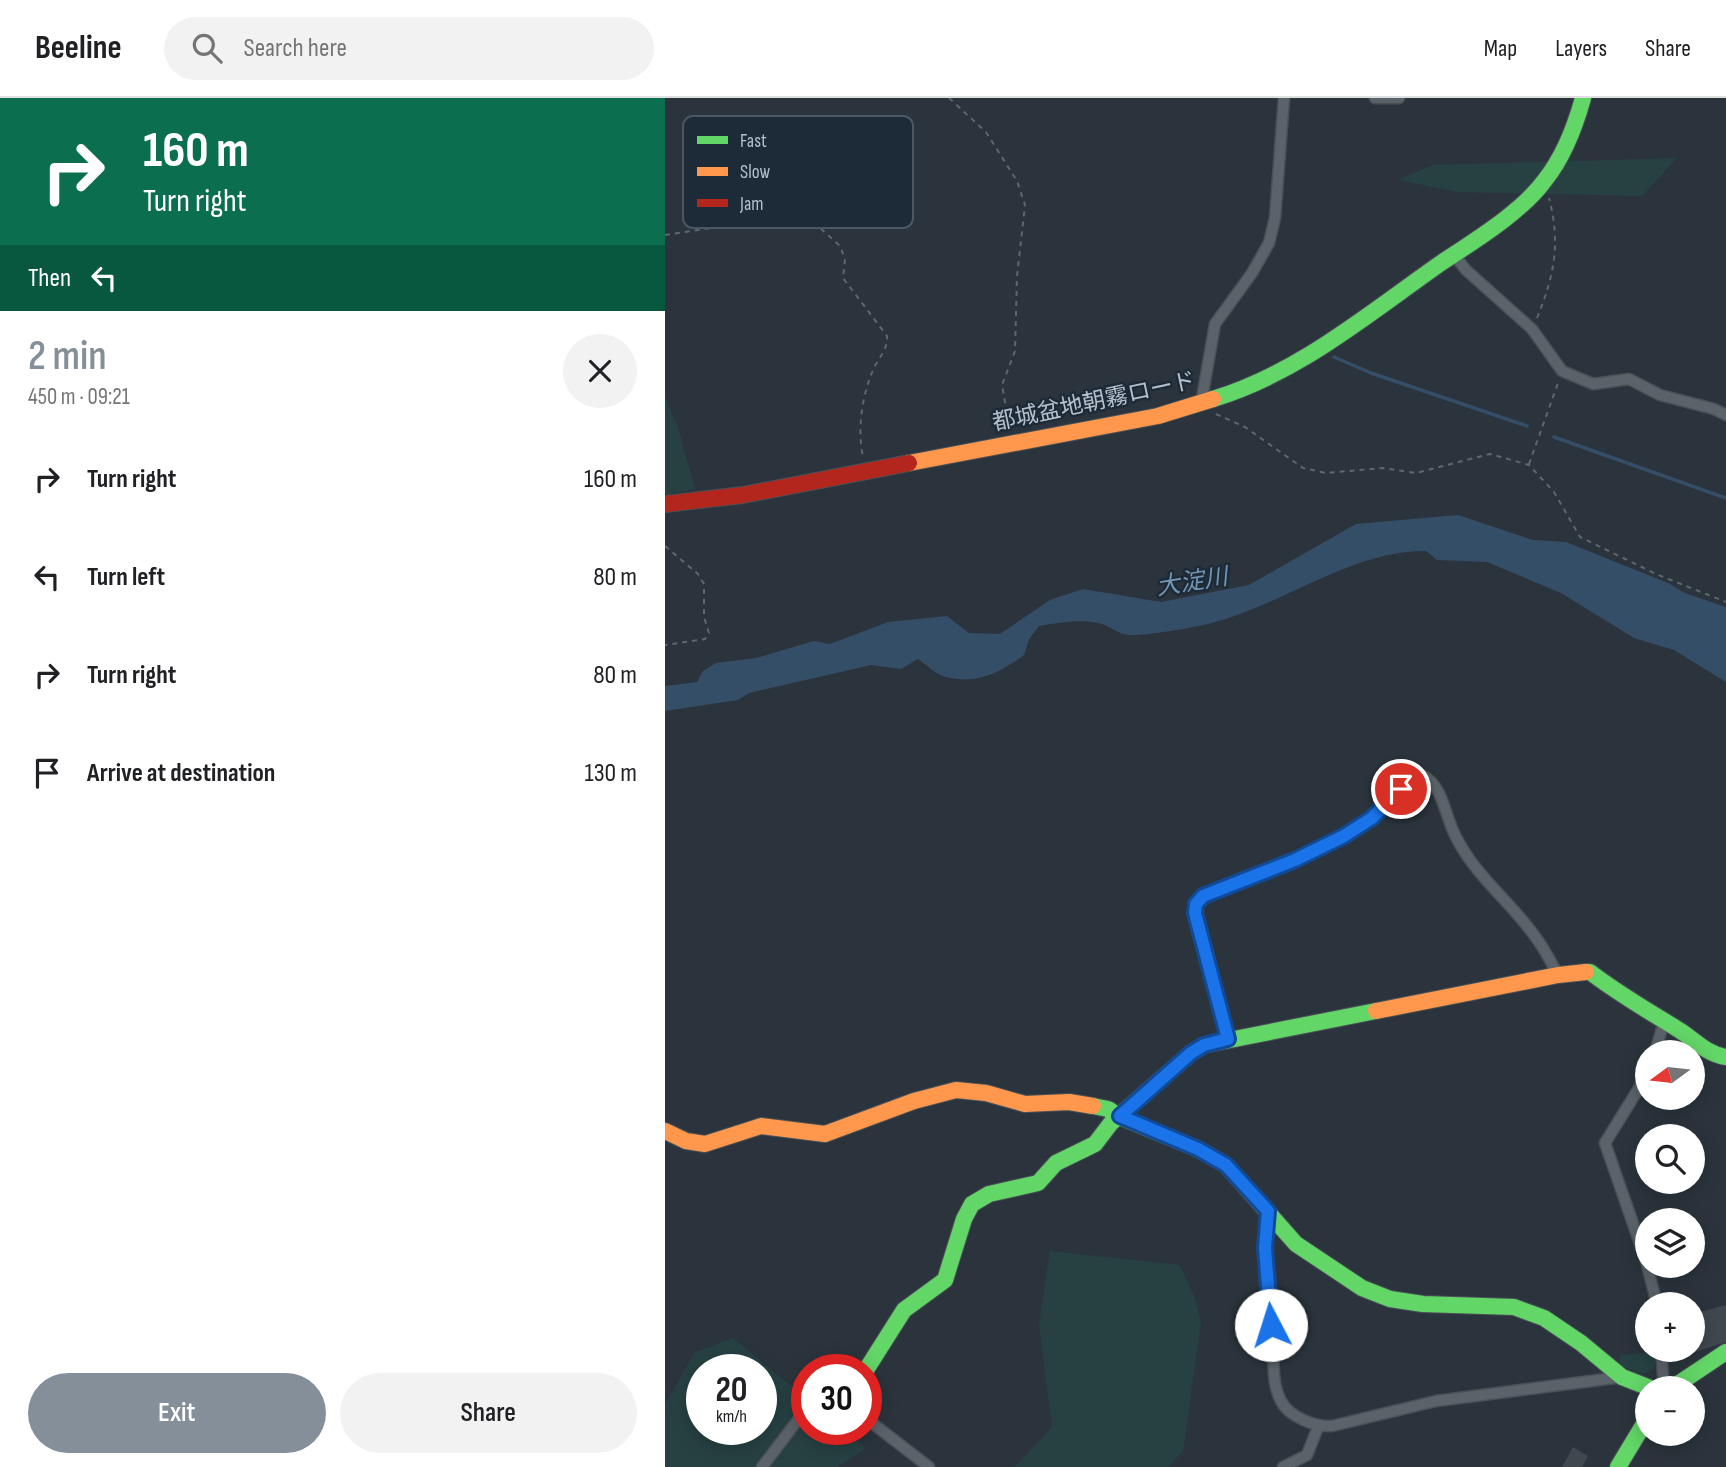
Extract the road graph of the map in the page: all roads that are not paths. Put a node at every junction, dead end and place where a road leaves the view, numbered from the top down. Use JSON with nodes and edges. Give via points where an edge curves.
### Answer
{"nodes":[{"id":1,"x":1284,"y":98,"type":"edge"},
{"id":2,"x":1375,"y":98,"type":"edge"},
{"id":3,"x":1399,"y":98,"type":"edge"},
{"id":4,"x":1583,"y":98,"type":"edge"},
{"id":5,"x":1454,"y":255,"type":"junction"},
{"id":6,"x":1202,"y":404,"type":"junction"},
{"id":7,"x":1726,"y":415,"type":"edge"},
{"id":8,"x":665,"y":504,"type":"edge"},
{"id":9,"x":1558,"y":975,"type":"junction"},
{"id":10,"x":1664,"y":1022,"type":"junction"},
{"id":11,"x":1228,"y":1039,"type":"junction"},
{"id":12,"x":1659,"y":1040,"type":"edge"},
{"id":13,"x":1726,"y":1057,"type":"edge"},
{"id":14,"x":1635,"y":1094,"type":"edge"},
{"id":15,"x":1120,"y":1116,"type":"junction"},
{"id":16,"x":665,"y":1131,"type":"edge"},
{"id":17,"x":1268,"y":1211,"type":"junction"},
{"id":18,"x":1635,"y":1229,"type":"edge"},
{"id":19,"x":1726,"y":1352,"type":"edge"},
{"id":20,"x":876,"y":1354,"type":"edge"},
{"id":21,"x":1690,"y":1376,"type":"edge"},
{"id":22,"x":1622,"y":1377,"type":"junction"},
{"id":23,"x":1635,"y":1382,"type":"edge"},
{"id":24,"x":1318,"y":1426,"type":"junction"},
{"id":25,"x":791,"y":1429,"type":"edge"},
{"id":26,"x":882,"y":1431,"type":"edge"},
{"id":27,"x":1635,"y":1439,"type":"edge"},
{"id":28,"x":762,"y":1467,"type":"edge"},
{"id":29,"x":929,"y":1467,"type":"edge"},
{"id":30,"x":1283,"y":1467,"type":"edge"},
{"id":31,"x":1618,"y":1467,"type":"edge"}],
"edges":[{"from":1,"to":6,"type":"street","via":[[1269,243],[1215,324]]},
{"from":2,"to":3,"type":"street"},
{"from":4,"to":5,"type":"street","name":"都城盆地朝霧ロード","via":[[1575,128],[1545,181],[1503,220]]},
{"from":5,"to":6,"type":"street","name":"都城盆地朝霧ロード","via":[[1311,356]]},
{"from":5,"to":7,"type":"street","via":[[1532,329],[1562,371],[1593,384],[1629,379],[1660,396]]},
{"from":6,"to":8,"type":"street","name":"都城盆地朝霧ロード","via":[[743,495]]},
{"from":9,"to":10,"type":"street","via":[[1590,972]]},
{"from":9,"to":11,"type":"street"},
{"from":9,"to":11,"type":"street","via":[[1538,940],[1473,867],[1436,787],[1422,775],[1412,778],[1372,818],[1344,836],[1203,896],[1196,904]]},
{"from":10,"to":12,"type":"street"},
{"from":10,"to":13,"type":"street","via":[[1713,1055]]},
{"from":11,"to":15,"type":"street","via":[[1191,1053]]},
{"from":14,"to":18,"type":"street","via":[[1605,1143]]},
{"from":15,"to":16,"type":"street","via":[[1108,1109],[1069,1102],[1025,1104],[956,1090],[825,1134],[761,1126],[705,1144]]},
{"from":15,"to":17,"type":"street","via":[[1226,1165]]},
{"from":15,"to":20,"type":"street","via":[[1095,1144],[1056,1163],[1038,1183],[989,1194],[972,1204],[945,1280],[904,1310]]},
{"from":17,"to":22,"type":"street","via":[[1296,1244],[1363,1288],[1390,1299],[1423,1304],[1514,1307],[1544,1318]]},
{"from":17,"to":24,"type":"street","via":[[1265,1248],[1273,1372],[1281,1401],[1292,1413]]},
{"from":19,"to":21,"type":"street"},
{"from":22,"to":23,"type":"street"},
{"from":22,"to":24,"type":"street","via":[[1436,1401]]},
{"from":24,"to":30,"type":"street","via":[[1307,1455]]},
{"from":25,"to":28,"type":"street"},
{"from":26,"to":29,"type":"street"},
{"from":27,"to":31,"type":"street"}]}
